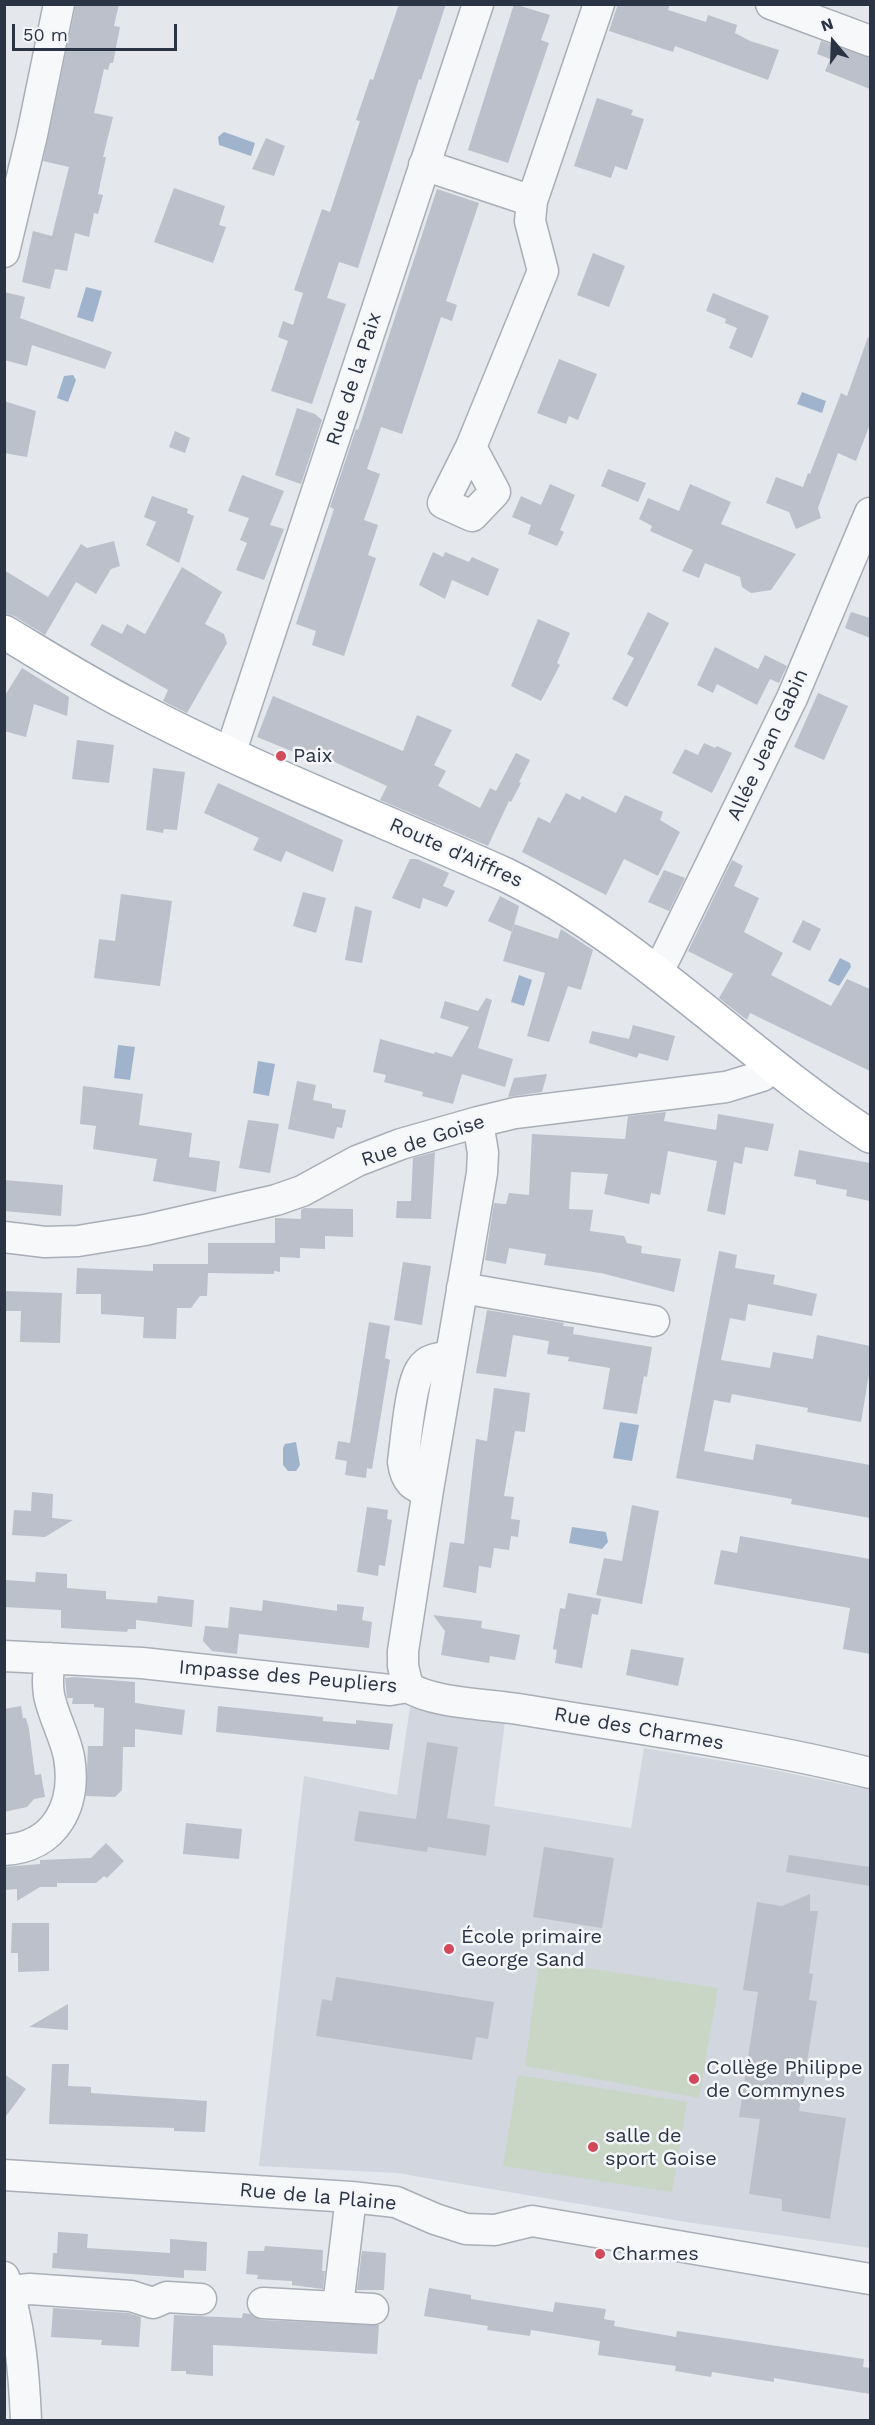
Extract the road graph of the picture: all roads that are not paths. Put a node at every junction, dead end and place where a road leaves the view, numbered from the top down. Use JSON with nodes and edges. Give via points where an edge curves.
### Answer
{"nodes":[{"id":1,"x":59,"y":4,"type":"edge"},
{"id":2,"x":478,"y":4,"type":"edge"},
{"id":3,"x":599,"y":4,"type":"edge"},
{"id":4,"x":771,"y":4,"type":"edge"},
{"id":5,"x":870,"y":41,"type":"edge"},
{"id":6,"x":424,"y":165,"type":"junction"},
{"id":7,"x":532,"y":201,"type":"junction"},
{"id":8,"x":4,"y":252,"type":"edge"},
{"id":9,"x":471,"y":447,"type":"dead end"},
{"id":10,"x":870,"y":513,"type":"edge"},
{"id":11,"x":4,"y":632,"type":"edge"},
{"id":12,"x":230,"y":754,"type":"junction"},
{"id":13,"x":656,"y":974,"type":"junction"},
{"id":14,"x":774,"y":1065,"type":"junction"},
{"id":15,"x":478,"y":1122,"type":"junction"},
{"id":16,"x":870,"y":1136,"type":"edge"},
{"id":17,"x":4,"y":1237,"type":"edge"},
{"id":18,"x":462,"y":1288,"type":"junction"},
{"id":19,"x":654,"y":1321,"type":"dead end"},
{"id":20,"x":4,"y":1656,"type":"edge"},
{"id":21,"x":50,"y":1658,"type":"junction"},
{"id":22,"x":408,"y":1687,"type":"junction"},
{"id":23,"x":870,"y":1773,"type":"edge"},
{"id":24,"x":4,"y":1850,"type":"edge"},
{"id":25,"x":5,"y":2174,"type":"edge"},
{"id":26,"x":351,"y":2197,"type":"junction"},
{"id":27,"x":870,"y":2278,"type":"edge"},
{"id":28,"x":7,"y":2284,"type":"edge"},
{"id":29,"x":201,"y":2299,"type":"dead end"},
{"id":30,"x":263,"y":2303,"type":"dead end"},
{"id":31,"x":338,"y":2306,"type":"junction"},
{"id":32,"x":373,"y":2310,"type":"dead end"},
{"id":33,"x":26,"y":2421,"type":"edge"}],
"edges":[{"from":1,"to":8,"type":"street"},
{"from":2,"to":6,"type":"street","name":"Rue de la Paix"},
{"from":3,"to":7,"type":"street"},
{"from":4,"to":5,"type":"street"},
{"from":6,"to":7,"type":"street"},
{"from":6,"to":12,"type":"street","name":"Rue de la Paix"},
{"from":7,"to":9,"type":"street","via":[[530,221],[543,271]]},
{"from":10,"to":13,"type":"street","name":"Allée Jean Gabin","via":[[792,698]]},
{"from":11,"to":12,"type":"main road","name":"Route d'Aiffres","via":[[121,700]]},
{"from":12,"to":13,"type":"main road","name":"Route d'Aiffres","via":[[549,896],[593,924]]},
{"from":13,"to":14,"type":"main road","name":"Route d'Aiffres"},
{"from":14,"to":15,"type":"street","name":"Rue de Goise","via":[[762,1076],[726,1087],[515,1113]]},
{"from":14,"to":16,"type":"main road","name":"Route d'Aiffres"},
{"from":15,"to":17,"type":"street","name":"Rue de Goise","via":[[379,1153],[303,1191],[276,1200],[78,1241]]},
{"from":15,"to":18,"type":"street","name":"Impasse des Peupliers","via":[[482,1173]]},
{"from":18,"to":19,"type":"street"},
{"from":18,"to":22,"type":"street","name":"Impasse des Peupliers","via":[[403,1652]]},
{"from":20,"to":21,"type":"street","name":"Impasse des Peupliers"},
{"from":21,"to":22,"type":"street","name":"Impasse des Peupliers","via":[[142,1663],[390,1690]]},
{"from":21,"to":24,"type":"street","via":[[49,1695],[70,1773],[65,1809],[58,1824],[45,1836],[31,1844]]},
{"from":22,"to":23,"type":"street","name":"Rue des Charmes","via":[[425,1696],[812,1758]]},
{"from":25,"to":26,"type":"street","name":"Rue de la Plaine"},
{"from":26,"to":27,"type":"street","name":"Rue de la Plaine","via":[[396,2202],[466,2229],[495,2230],[532,2221]]},
{"from":26,"to":31,"type":"street"},
{"from":28,"to":29,"type":"street","via":[[131,2296],[153,2303],[167,2297]]},
{"from":28,"to":33,"type":"street","via":[[21,2354]]},
{"from":30,"to":31,"type":"street"},
{"from":31,"to":32,"type":"street"}]}
